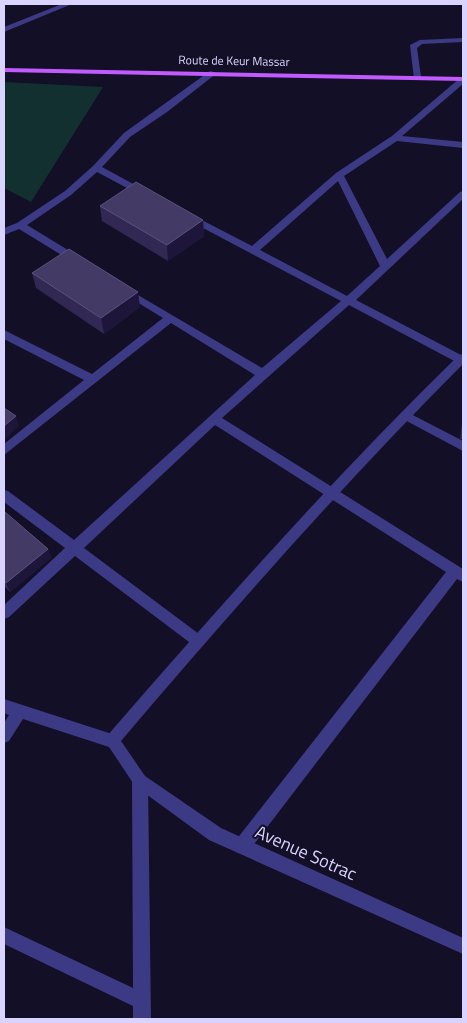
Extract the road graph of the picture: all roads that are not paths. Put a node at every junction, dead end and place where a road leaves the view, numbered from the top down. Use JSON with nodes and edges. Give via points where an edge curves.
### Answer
{"nodes":[{"id":1,"x":68,"y":4,"type":"edge"},
{"id":2,"x":4,"y":30,"type":"edge"},
{"id":3,"x":463,"y":40,"type":"edge"},
{"id":4,"x":4,"y":70,"type":"edge"},
{"id":5,"x":213,"y":73,"type":"junction"},
{"id":6,"x":416,"y":77,"type":"junction"},
{"id":7,"x":463,"y":80,"type":"edge"},
{"id":8,"x":396,"y":138,"type":"junction"},
{"id":9,"x":463,"y":145,"type":"edge"},
{"id":10,"x":96,"y":168,"type":"junction"},
{"id":11,"x":339,"y":175,"type":"junction"},
{"id":12,"x":463,"y":194,"type":"edge"},
{"id":13,"x":157,"y":200,"type":"edge"},
{"id":14,"x":183,"y":214,"type":"edge"},
{"id":15,"x":20,"y":225,"type":"junction"},
{"id":16,"x":4,"y":232,"type":"edge"},
{"id":17,"x":253,"y":251,"type":"junction"},
{"id":18,"x":87,"y":266,"type":"edge"},
{"id":19,"x":385,"y":266,"type":"junction"},
{"id":20,"x":120,"y":287,"type":"edge"},
{"id":21,"x":348,"y":301,"type":"junction"},
{"id":22,"x":170,"y":318,"type":"junction"},
{"id":23,"x":4,"y":334,"type":"edge"},
{"id":24,"x":462,"y":359,"type":"edge"},
{"id":25,"x":262,"y":374,"type":"junction"},
{"id":26,"x":93,"y":380,"type":"junction"},
{"id":27,"x":405,"y":415,"type":"junction"},
{"id":28,"x":214,"y":420,"type":"junction"},
{"id":29,"x":463,"y":446,"type":"edge"},
{"id":30,"x":4,"y":450,"type":"edge"},
{"id":31,"x":4,"y":495,"type":"edge"},
{"id":32,"x":334,"y":495,"type":"junction"},
{"id":33,"x":74,"y":548,"type":"junction"},
{"id":34,"x":459,"y":573,"type":"edge"},
{"id":35,"x":4,"y":613,"type":"edge"},
{"id":36,"x":198,"y":641,"type":"junction"},
{"id":37,"x":4,"y":706,"type":"edge"},
{"id":38,"x":18,"y":712,"type":"junction"},
{"id":39,"x":4,"y":736,"type":"edge"},
{"id":40,"x":112,"y":741,"type":"junction"},
{"id":41,"x":140,"y":782,"type":"junction"},
{"id":42,"x":242,"y":846,"type":"junction"},
{"id":43,"x":4,"y":935,"type":"edge"},
{"id":44,"x":463,"y":946,"type":"edge"},
{"id":45,"x":140,"y":1000,"type":"junction"},
{"id":46,"x":142,"y":1019,"type":"edge"}],
"edges":[{"from":1,"to":2,"type":"street"},
{"from":3,"to":6,"type":"street","via":[[420,42],[413,47]]},
{"from":4,"to":5,"type":"main road","name":"Route de Keur Massar"},
{"from":5,"to":6,"type":"main road","name":"Route de Keur Massar"},
{"from":5,"to":10,"type":"street","via":[[127,135]]},
{"from":6,"to":7,"type":"main road","name":"Route de Keur Massar"},
{"from":7,"to":8,"type":"street"},
{"from":8,"to":9,"type":"street"},
{"from":8,"to":11,"type":"street"},
{"from":10,"to":13,"type":"street"},
{"from":10,"to":15,"type":"street","via":[[68,194]]},
{"from":11,"to":17,"type":"street"},
{"from":11,"to":19,"type":"street"},
{"from":12,"to":19,"type":"street"},
{"from":14,"to":17,"type":"street"},
{"from":15,"to":16,"type":"street"},
{"from":15,"to":18,"type":"street"},
{"from":17,"to":21,"type":"street"},
{"from":19,"to":21,"type":"street"},
{"from":20,"to":22,"type":"street"},
{"from":21,"to":24,"type":"street"},
{"from":21,"to":25,"type":"street"},
{"from":22,"to":25,"type":"street"},
{"from":22,"to":26,"type":"street"},
{"from":23,"to":26,"type":"street"},
{"from":24,"to":27,"type":"street"},
{"from":25,"to":28,"type":"street"},
{"from":26,"to":30,"type":"street"},
{"from":27,"to":29,"type":"street"},
{"from":27,"to":32,"type":"street"},
{"from":28,"to":32,"type":"street"},
{"from":28,"to":33,"type":"street"},
{"from":31,"to":33,"type":"street"},
{"from":32,"to":34,"type":"street"},
{"from":32,"to":36,"type":"street"},
{"from":33,"to":35,"type":"street"},
{"from":33,"to":36,"type":"street"},
{"from":34,"to":42,"type":"street"},
{"from":36,"to":40,"type":"street"},
{"from":37,"to":38,"type":"street"},
{"from":38,"to":39,"type":"street"},
{"from":38,"to":40,"type":"street"},
{"from":40,"to":41,"type":"street"},
{"from":41,"to":42,"type":"street","name":"Avenue Sotrac","via":[[215,834]]},
{"from":41,"to":45,"type":"street"},
{"from":42,"to":44,"type":"street","name":"Avenue Sotrac"},
{"from":43,"to":45,"type":"street"},
{"from":45,"to":46,"type":"street"}]}
